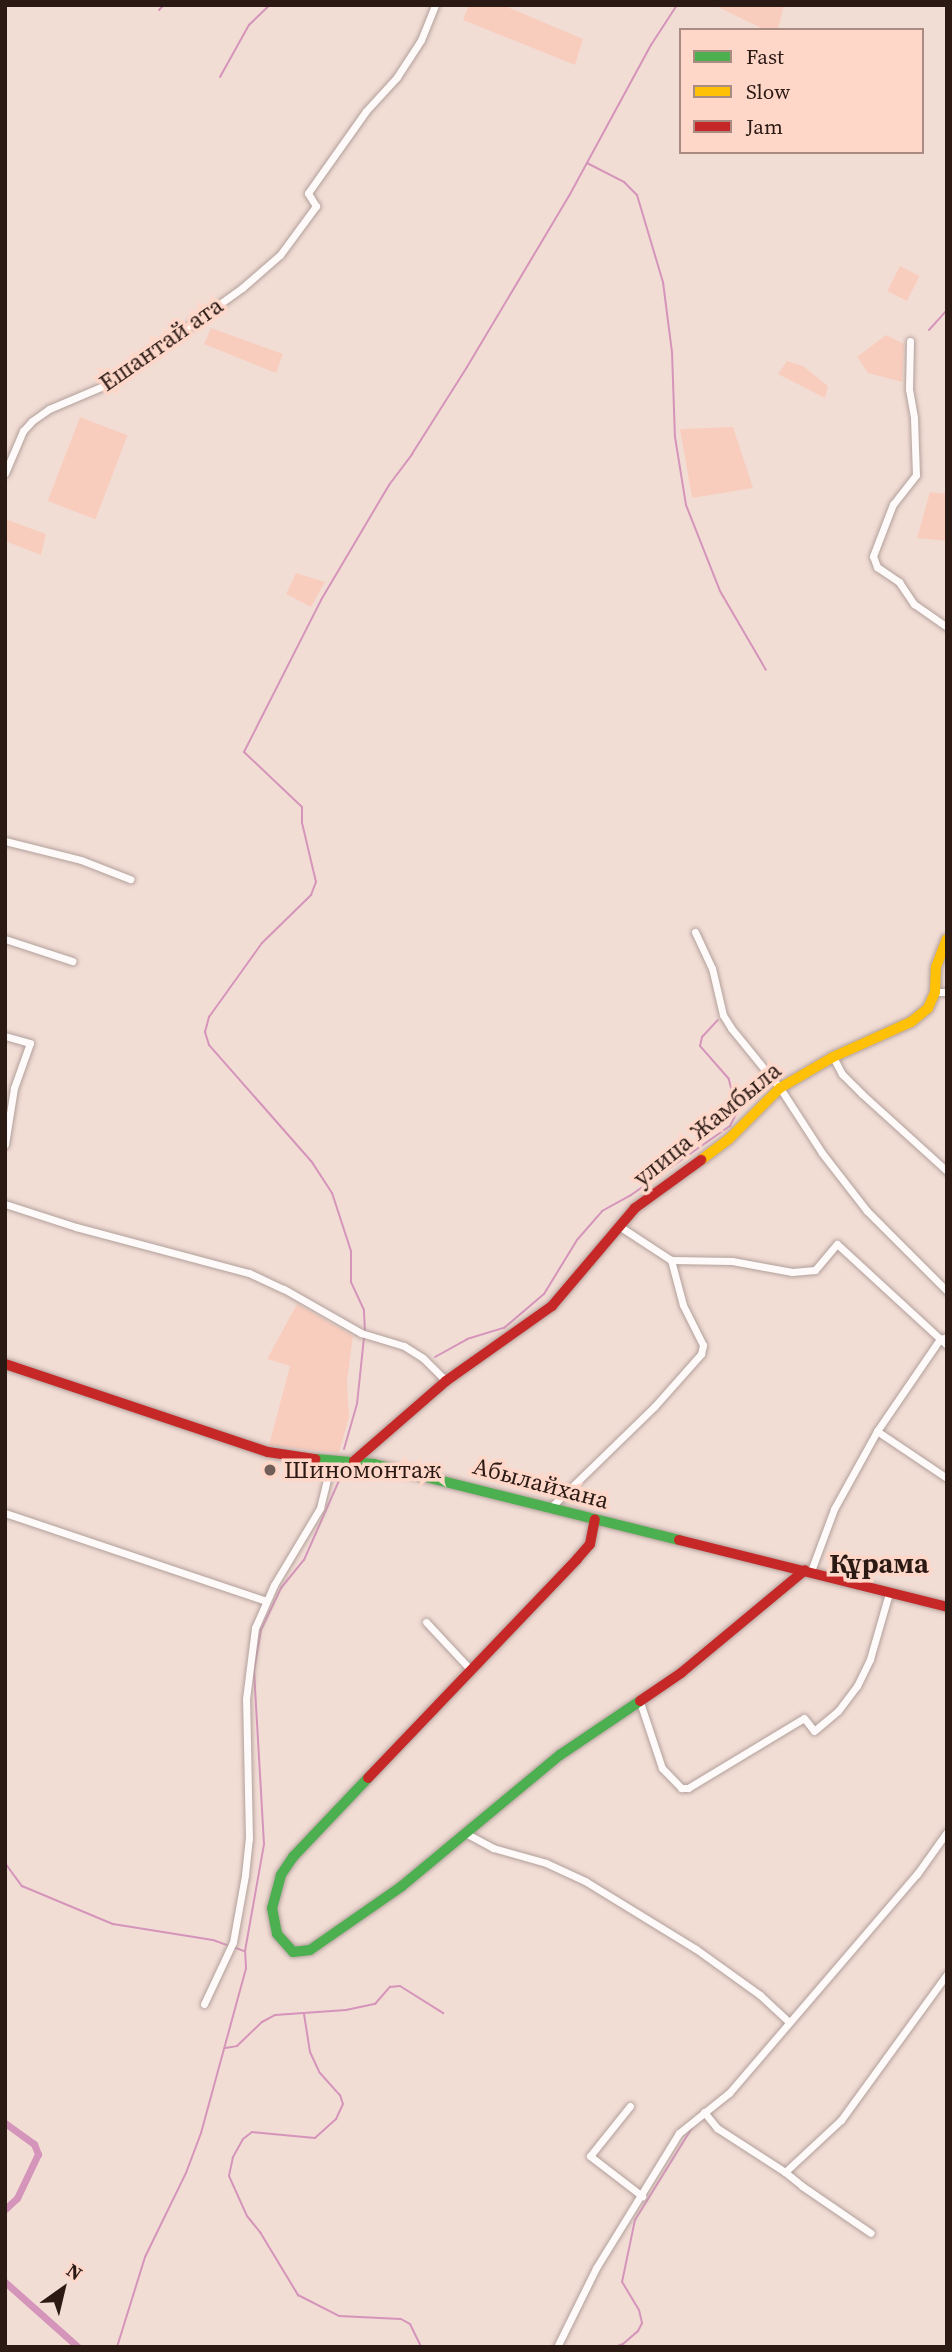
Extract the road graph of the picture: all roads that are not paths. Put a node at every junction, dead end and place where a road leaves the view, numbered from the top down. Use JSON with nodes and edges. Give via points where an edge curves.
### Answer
{"nodes":[{"id":1,"x":435,"y":5,"type":"edge"},
{"id":2,"x":910,"y":341,"type":"dead end"},
{"id":3,"x":5,"y":473,"type":"edge"},
{"id":4,"x":947,"y":626,"type":"edge"},
{"id":5,"x":5,"y":841,"type":"edge"},
{"id":6,"x":130,"y":879,"type":"dead end"},
{"id":7,"x":695,"y":932,"type":"dead end"},
{"id":8,"x":5,"y":939,"type":"edge"},
{"id":9,"x":947,"y":939,"type":"edge"},
{"id":10,"x":72,"y":961,"type":"dead end"},
{"id":11,"x":935,"y":992,"type":"junction"},
{"id":12,"x":947,"y":992,"type":"edge"},
{"id":13,"x":5,"y":1036,"type":"edge"},
{"id":14,"x":834,"y":1057,"type":"junction"},
{"id":15,"x":780,"y":1088,"type":"junction"},
{"id":16,"x":6,"y":1135,"type":"edge"},
{"id":17,"x":5,"y":1144,"type":"edge"},
{"id":18,"x":947,"y":1171,"type":"edge"},
{"id":19,"x":5,"y":1204,"type":"edge"},
{"id":20,"x":619,"y":1226,"type":"junction"},
{"id":21,"x":671,"y":1260,"type":"junction"},
{"id":22,"x":947,"y":1291,"type":"edge"},
{"id":23,"x":943,"y":1338,"type":"edge"},
{"id":24,"x":947,"y":1345,"type":"edge"},
{"id":25,"x":5,"y":1364,"type":"edge"},
{"id":26,"x":446,"y":1381,"type":"junction"},
{"id":27,"x":877,"y":1431,"type":"junction"},
{"id":28,"x":332,"y":1460,"type":"junction"},
{"id":29,"x":354,"y":1461,"type":"junction"},
{"id":30,"x":947,"y":1478,"type":"edge"},
{"id":31,"x":550,"y":1508,"type":"junction"},
{"id":32,"x":5,"y":1513,"type":"edge"},
{"id":33,"x":595,"y":1519,"type":"junction"},
{"id":34,"x":808,"y":1571,"type":"junction"},
{"id":35,"x":889,"y":1593,"type":"junction"},
{"id":36,"x":266,"y":1601,"type":"junction"},
{"id":37,"x":947,"y":1607,"type":"edge"},
{"id":38,"x":426,"y":1622,"type":"dead end"},
{"id":39,"x":470,"y":1669,"type":"junction"},
{"id":40,"x":638,"y":1699,"type":"junction"},
{"id":41,"x":947,"y":1832,"type":"edge"},
{"id":42,"x":467,"y":1834,"type":"junction"},
{"id":43,"x":947,"y":1974,"type":"edge"},
{"id":44,"x":204,"y":2004,"type":"dead end"},
{"id":45,"x":789,"y":2022,"type":"junction"},
{"id":46,"x":630,"y":2106,"type":"dead end"},
{"id":47,"x":704,"y":2112,"type":"junction"},
{"id":48,"x":785,"y":2172,"type":"junction"},
{"id":49,"x":642,"y":2196,"type":"junction"},
{"id":50,"x":871,"y":2233,"type":"dead end"},
{"id":51,"x":557,"y":2347,"type":"edge"}],
"edges":[{"from":1,"to":3,"type":"street","name":"Ешантай ата","via":[[421,40],[397,77],[366,111],[308,193],[316,206],[265,271],[108,384],[49,409],[33,421],[23,431]]},
{"from":2,"to":4,"type":"street","via":[[916,475],[893,504],[873,556],[877,567],[899,582],[914,604]]},
{"from":5,"to":6,"type":"street","via":[[81,860]]},
{"from":7,"to":15,"type":"street","via":[[712,968],[723,1015]]},
{"from":8,"to":10,"type":"street"},
{"from":9,"to":11,"type":"street","name":"улица Жамбыла","via":[[936,967]]},
{"from":11,"to":12,"type":"street"},
{"from":11,"to":14,"type":"street","name":"улица Жамбыла","via":[[928,1008],[911,1023]]},
{"from":13,"to":16,"type":"street","via":[[30,1043],[14,1088]]},
{"from":14,"to":15,"type":"street","name":"улица Жамбыла"},
{"from":14,"to":18,"type":"street","via":[[842,1074]]},
{"from":15,"to":20,"type":"street","name":"улица Жамбыла","via":[[729,1139],[635,1208]]},
{"from":15,"to":22,"type":"street","via":[[867,1211]]},
{"from":16,"to":17,"type":"street"},
{"from":19,"to":26,"type":"street","via":[[249,1273],[361,1333],[404,1346],[424,1358]]},
{"from":20,"to":21,"type":"street"},
{"from":20,"to":26,"type":"street","name":"улица Жамбыла","via":[[552,1306]]},
{"from":21,"to":23,"type":"street","via":[[732,1261],[792,1272],[815,1270],[837,1244]]},
{"from":21,"to":31,"type":"street","via":[[683,1305],[703,1345],[701,1353],[654,1407]]},
{"from":23,"to":24,"type":"street"},
{"from":23,"to":27,"type":"street"},
{"from":25,"to":28,"type":"street","name":"Абылайхана","via":[[268,1452]]},
{"from":26,"to":29,"type":"street","name":"улица Жамбыла"},
{"from":27,"to":30,"type":"street"},
{"from":27,"to":34,"type":"street","via":[[834,1508]]},
{"from":28,"to":29,"type":"street","name":"Абылайхана"},
{"from":28,"to":36,"type":"street","via":[[320,1508]]},
{"from":29,"to":31,"type":"street","name":"Абылайхана"},
{"from":31,"to":33,"type":"street","name":"Абылайхана"},
{"from":32,"to":36,"type":"street"},
{"from":33,"to":34,"type":"street","name":"Абылайхана"},
{"from":33,"to":39,"type":"street","via":[[590,1544],[578,1559]]},
{"from":34,"to":35,"type":"street","name":"Абылайхана"},
{"from":34,"to":40,"type":"street","via":[[681,1673]]},
{"from":35,"to":37,"type":"street","name":"Абылайхана"},
{"from":35,"to":40,"type":"street","via":[[870,1659],[838,1711],[814,1731],[804,1718],[688,1788],[681,1788],[662,1768]]},
{"from":36,"to":44,"type":"street","via":[[248,1659],[249,1839],[240,1914],[233,1942]]},
{"from":38,"to":39,"type":"street"},
{"from":39,"to":42,"type":"street","via":[[293,1857],[275,1891],[272,1909],[277,1934],[293,1952],[310,1950]]},
{"from":40,"to":42,"type":"street","via":[[560,1755]]},
{"from":41,"to":45,"type":"street","via":[[918,1874]]},
{"from":42,"to":45,"type":"street","via":[[585,1881],[696,1949]]},
{"from":43,"to":48,"type":"street","via":[[841,2120]]},
{"from":45,"to":47,"type":"street","via":[[729,2093]]},
{"from":46,"to":49,"type":"street","via":[[590,2156]]},
{"from":47,"to":48,"type":"street","via":[[717,2128]]},
{"from":47,"to":49,"type":"street","via":[[680,2133]]},
{"from":48,"to":50,"type":"street"},
{"from":49,"to":51,"type":"street","via":[[577,2302]]}]}
